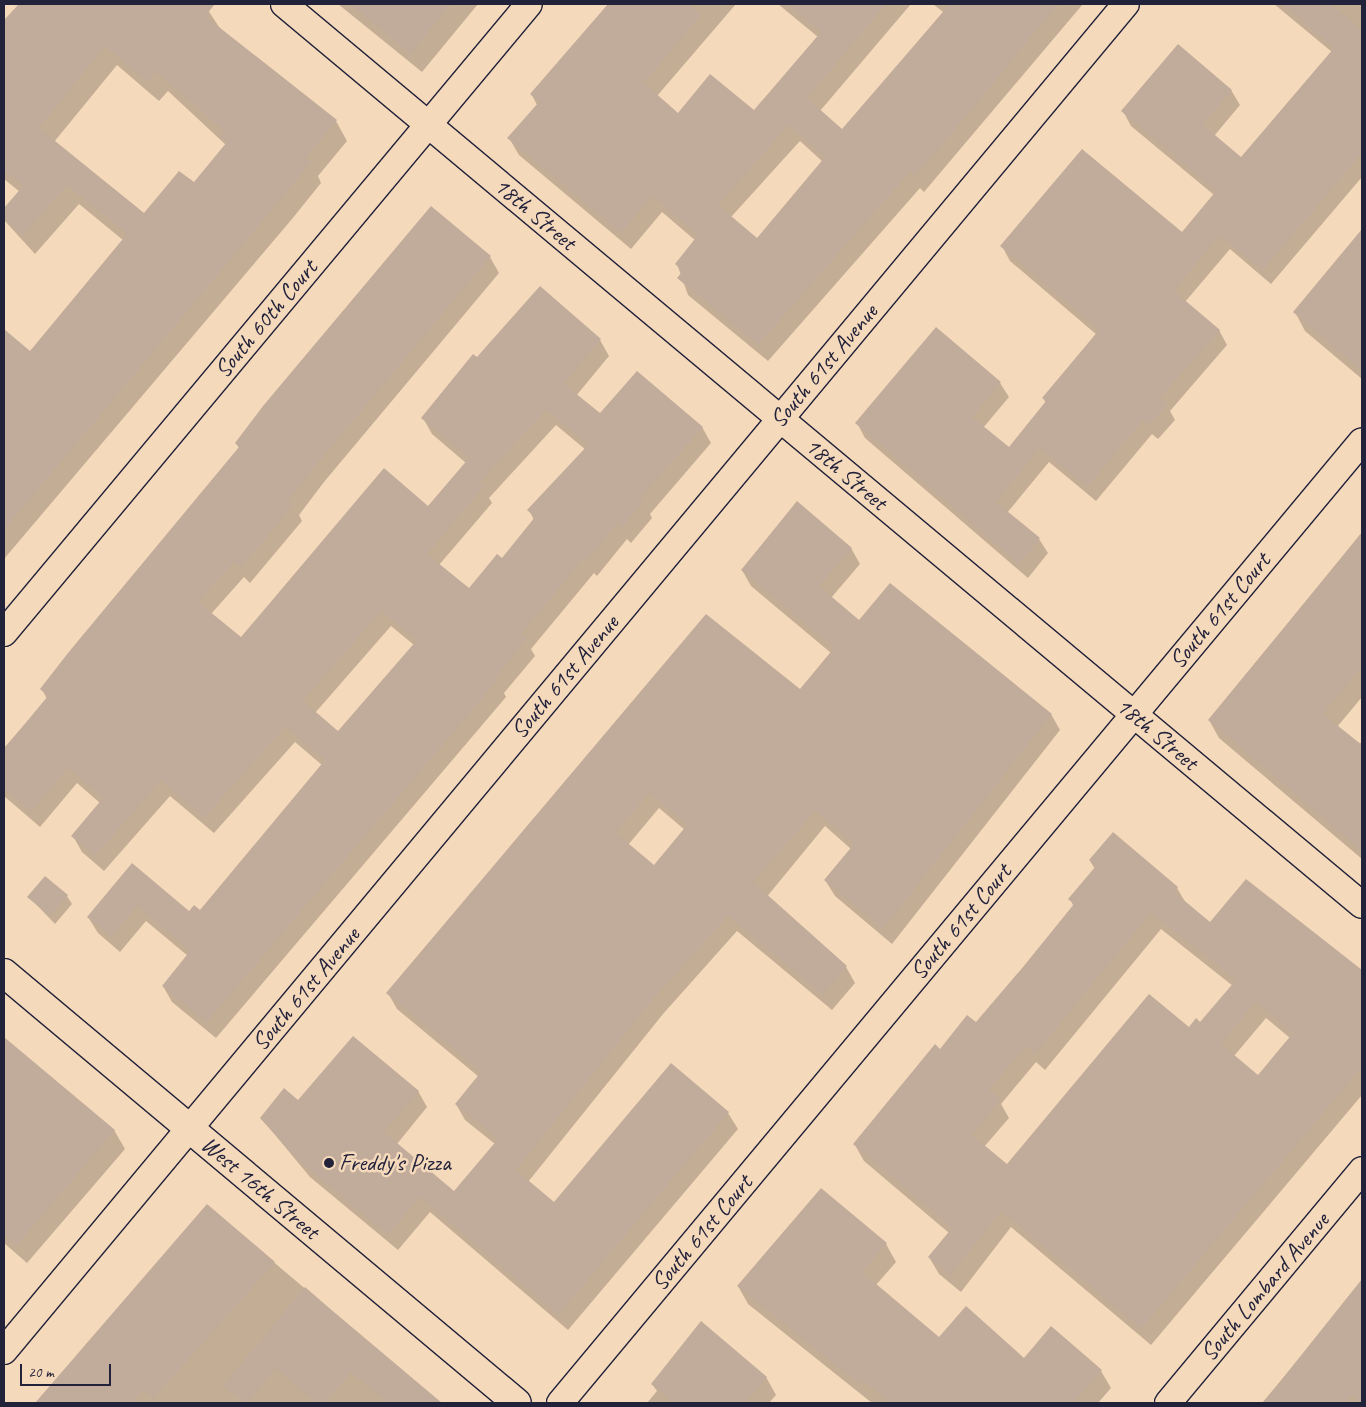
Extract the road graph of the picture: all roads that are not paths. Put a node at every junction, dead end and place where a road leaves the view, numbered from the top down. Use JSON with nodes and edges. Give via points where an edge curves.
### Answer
{"nodes":[{"id":1,"x":284,"y":4,"type":"edge"},
{"id":2,"x":529,"y":4,"type":"edge"},
{"id":3,"x":1126,"y":4,"type":"edge"},
{"id":4,"x":428,"y":124,"type":"junction"},
{"id":5,"x":780,"y":419,"type":"junction"},
{"id":6,"x":1362,"y":441,"type":"edge"},
{"id":7,"x":4,"y":633,"type":"edge"},
{"id":8,"x":1134,"y":714,"type":"junction"},
{"id":9,"x":1362,"y":905,"type":"edge"},
{"id":10,"x":4,"y":973,"type":"edge"},
{"id":11,"x":189,"y":1129,"type":"junction"},
{"id":12,"x":1362,"y":1170,"type":"edge"},
{"id":13,"x":4,"y":1351,"type":"edge"},
{"id":14,"x":517,"y":1403,"type":"edge"},
{"id":15,"x":560,"y":1403,"type":"edge"},
{"id":16,"x":1168,"y":1403,"type":"edge"}],
"edges":[{"from":1,"to":4,"type":"street","name":"18th Street"},
{"from":2,"to":4,"type":"street","name":"South 60th Court"},
{"from":3,"to":5,"type":"street","name":"South 61st Avenue"},
{"from":4,"to":5,"type":"street","name":"18th Street"},
{"from":4,"to":7,"type":"street","name":"South 60th Court"},
{"from":5,"to":8,"type":"street","name":"18th Street"},
{"from":5,"to":11,"type":"street","name":"South 61st Avenue"},
{"from":6,"to":8,"type":"street","name":"South 61st Court"},
{"from":8,"to":9,"type":"street","name":"18th Street"},
{"from":8,"to":15,"type":"street","name":"South 61st Court"},
{"from":10,"to":11,"type":"street","name":"West 16th Street"},
{"from":11,"to":13,"type":"street","name":"South 61st Avenue"},
{"from":11,"to":14,"type":"street","name":"West 16th Street"},
{"from":12,"to":16,"type":"street","name":"South Lombard Avenue"}]}
